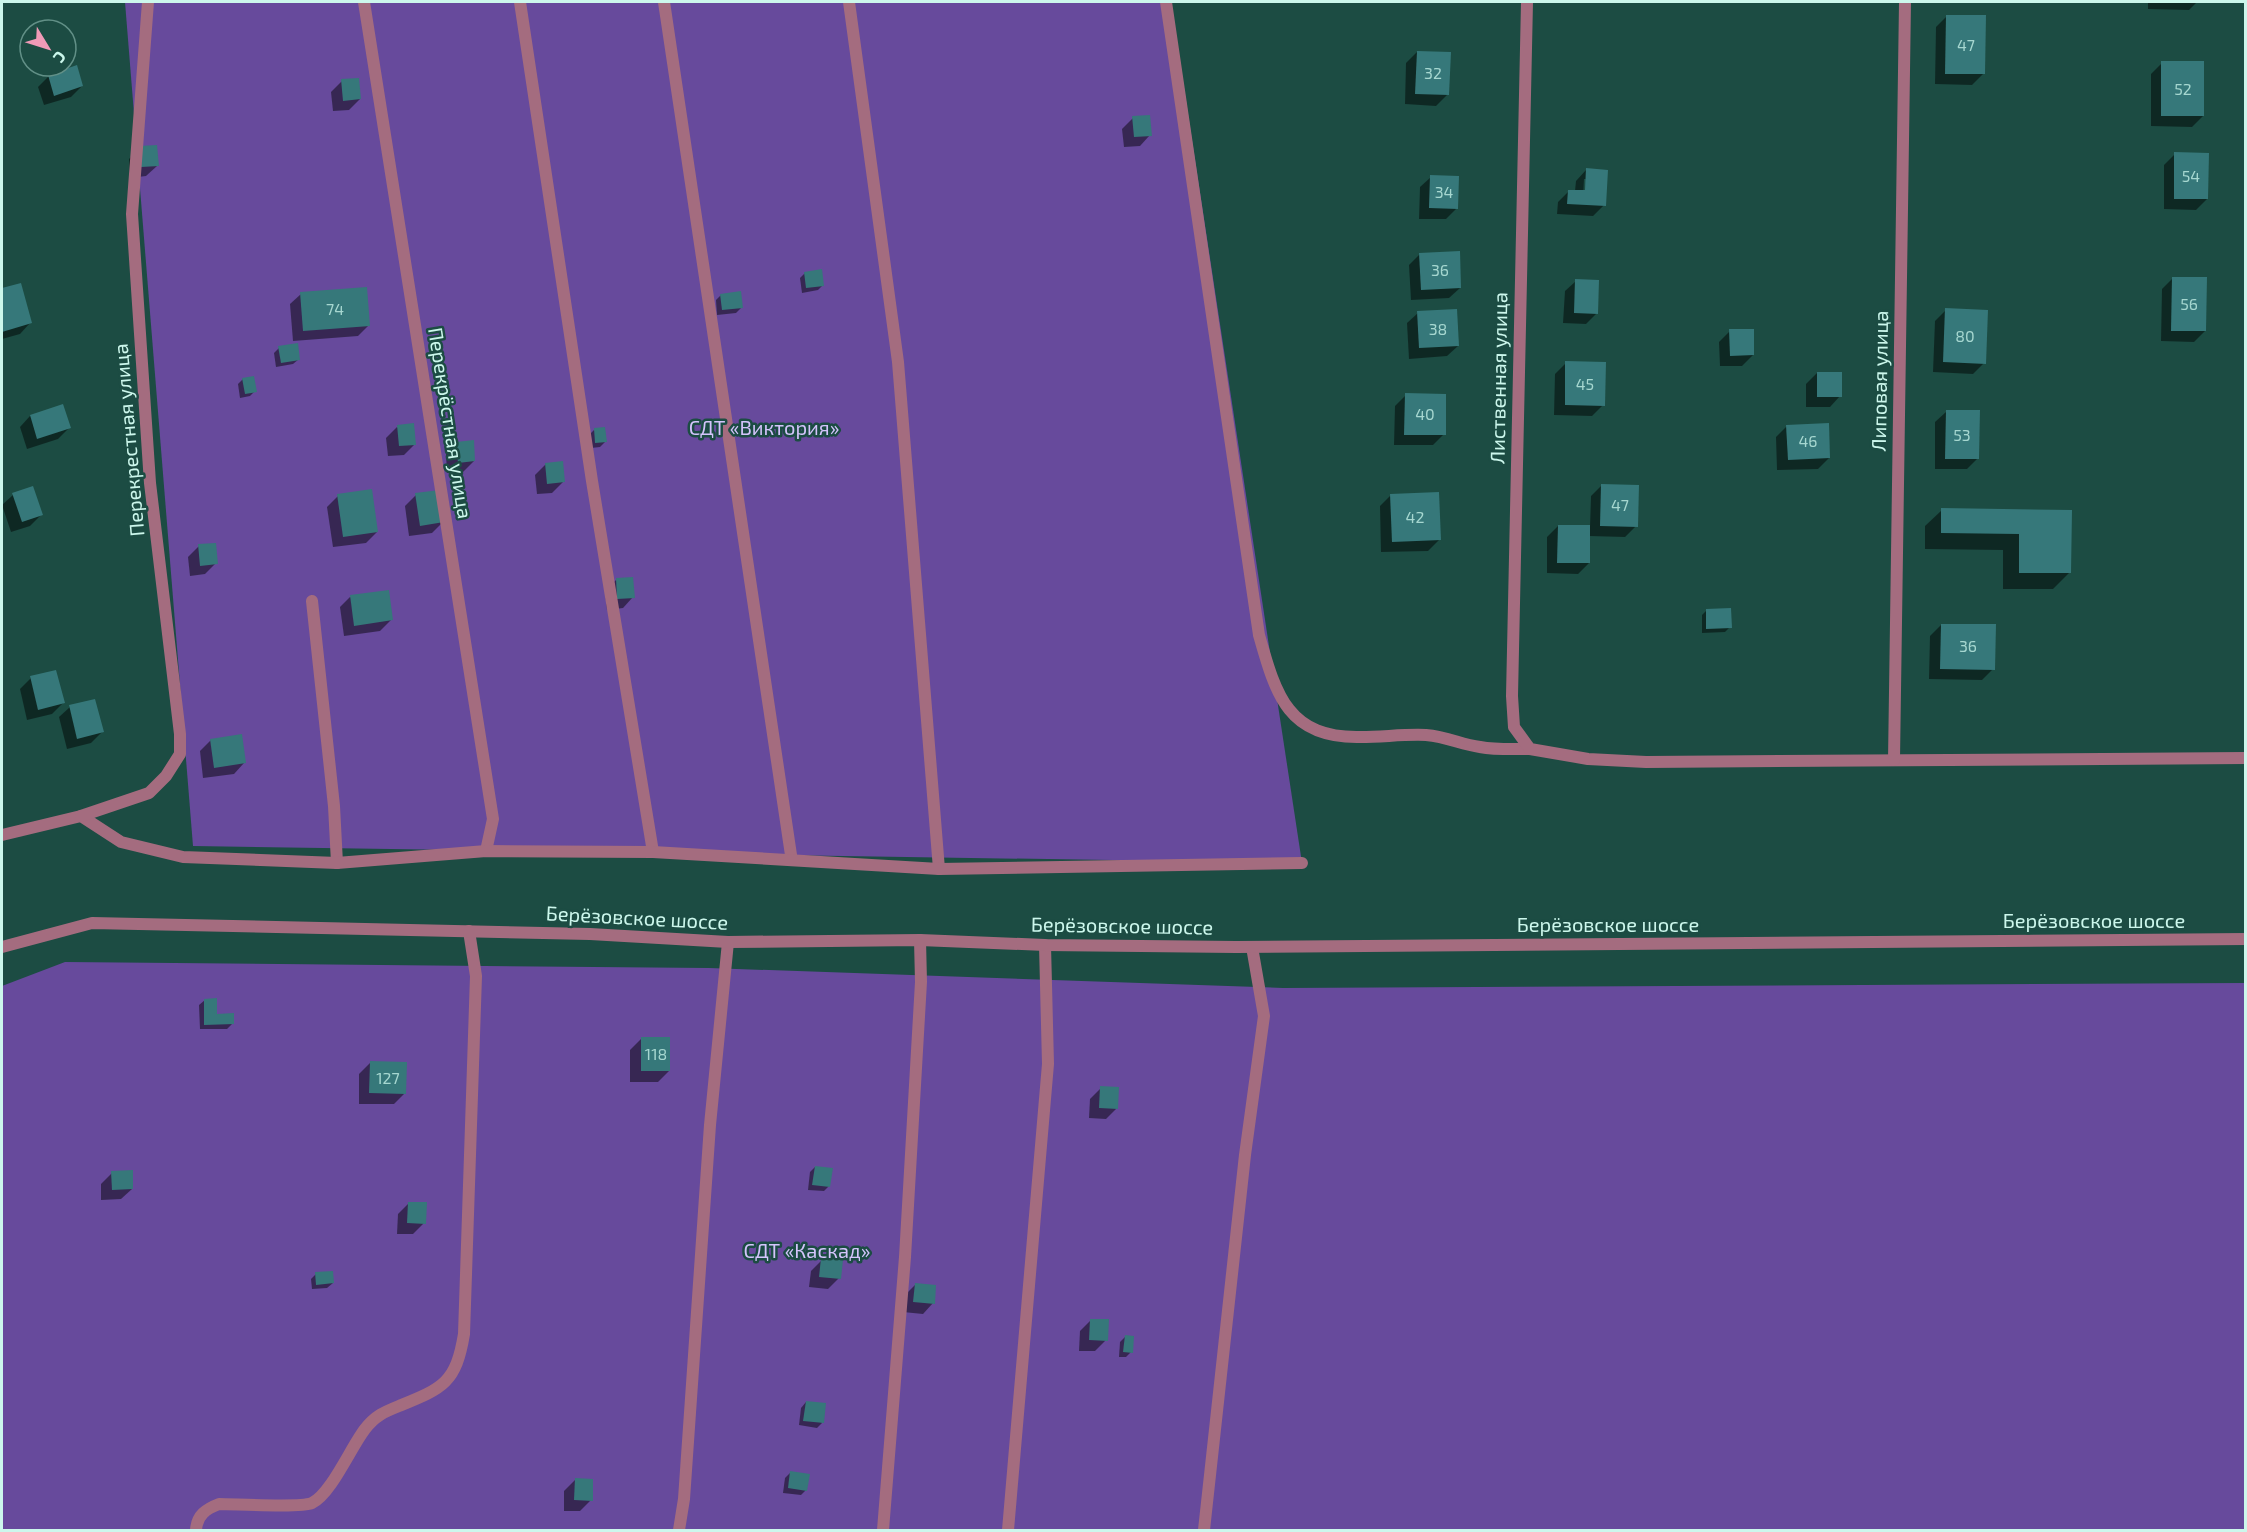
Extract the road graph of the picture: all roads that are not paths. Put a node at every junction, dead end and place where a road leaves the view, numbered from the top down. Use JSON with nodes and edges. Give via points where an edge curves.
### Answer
{"nodes":[{"id":1,"x":148,"y":2,"type":"edge"},
{"id":2,"x":364,"y":2,"type":"edge"},
{"id":3,"x":520,"y":2,"type":"edge"},
{"id":4,"x":664,"y":2,"type":"edge"},
{"id":5,"x":849,"y":2,"type":"edge"},
{"id":6,"x":1166,"y":2,"type":"edge"},
{"id":7,"x":1527,"y":2,"type":"edge"},
{"id":8,"x":1905,"y":2,"type":"edge"},
{"id":9,"x":312,"y":601,"type":"dead end"},
{"id":10,"x":1530,"y":749,"type":"junction"},
{"id":11,"x":2246,"y":758,"type":"edge"},
{"id":12,"x":1894,"y":760,"type":"junction"},
{"id":13,"x":81,"y":816,"type":"junction"},
{"id":14,"x":2,"y":835,"type":"edge"},
{"id":15,"x":486,"y":851,"type":"junction"},
{"id":16,"x":653,"y":852,"type":"junction"},
{"id":17,"x":791,"y":855,"type":"dead end"},
{"id":18,"x":337,"y":863,"type":"junction"},
{"id":19,"x":1302,"y":863,"type":"dead end"},
{"id":20,"x":939,"y":869,"type":"junction"},
{"id":21,"x":469,"y":931,"type":"junction"},
{"id":22,"x":2246,"y":939,"type":"edge"},
{"id":23,"x":920,"y":940,"type":"junction"},
{"id":24,"x":728,"y":942,"type":"junction"},
{"id":25,"x":1045,"y":945,"type":"junction"},
{"id":26,"x":2,"y":947,"type":"edge"},
{"id":27,"x":1252,"y":947,"type":"junction"},
{"id":28,"x":196,"y":1530,"type":"edge"},
{"id":29,"x":680,"y":1530,"type":"edge"},
{"id":30,"x":883,"y":1530,"type":"edge"},
{"id":31,"x":1008,"y":1530,"type":"edge"},
{"id":32,"x":1204,"y":1530,"type":"edge"}],
"edges":[{"from":1,"to":13,"type":"street","name":"Перекрестная улица","via":[[132,214],[150,483],[180,754],[150,793]]},
{"from":2,"to":15,"type":"street","name":"Перекрёстная улица","via":[[493,819]]},
{"from":3,"to":16,"type":"street"},
{"from":4,"to":17,"type":"street"},
{"from":5,"to":20,"type":"street","via":[[898,362]]},
{"from":6,"to":10,"type":"street","via":[[1259,635],[1270,675],[1287,709],[1306,726],[1328,735],[1444,736],[1478,747]]},
{"from":7,"to":10,"type":"street","name":"Лиственная улица","via":[[1512,696],[1514,727]]},
{"from":8,"to":12,"type":"street","name":"Липовая улица"},
{"from":9,"to":18,"type":"street"},
{"from":10,"to":12,"type":"street","via":[[1588,759],[1646,762]]},
{"from":11,"to":12,"type":"street"},
{"from":13,"to":14,"type":"street","name":"Перекрестная улица"},
{"from":13,"to":18,"type":"street","via":[[121,842],[183,857]]},
{"from":15,"to":16,"type":"street"},
{"from":15,"to":18,"type":"street"},
{"from":16,"to":20,"type":"street"},
{"from":19,"to":20,"type":"street"},
{"from":21,"to":24,"type":"street","name":"Берёзовское шоссе"},
{"from":21,"to":26,"type":"street","name":"Берёзовское шоссе","via":[[92,923]]},
{"from":21,"to":28,"type":"street","via":[[476,976],[460,1360],[447,1381],[427,1395],[375,1416],[325,1492],[311,1504],[219,1504],[205,1509]]},
{"from":22,"to":27,"type":"street","name":"Берёзовское шоссе"},
{"from":23,"to":24,"type":"street","name":"Берёзовское шоссе"},
{"from":23,"to":25,"type":"street","name":"Берёзовское шоссе"},
{"from":23,"to":30,"type":"street","via":[[921,982],[906,1233]]},
{"from":24,"to":29,"type":"street","via":[[710,1125]]},
{"from":25,"to":27,"type":"street","name":"Берёзовское шоссе"},
{"from":25,"to":31,"type":"street","via":[[1048,1064]]},
{"from":27,"to":32,"type":"street","via":[[1264,1016]]}]}
